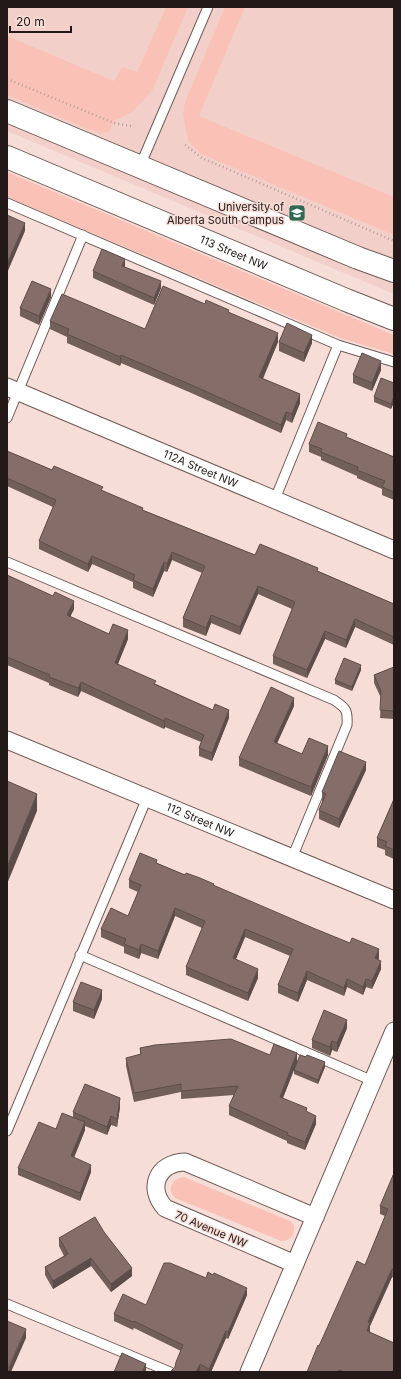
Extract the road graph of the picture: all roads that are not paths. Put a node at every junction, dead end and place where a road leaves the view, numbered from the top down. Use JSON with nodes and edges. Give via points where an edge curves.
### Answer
{"nodes":[{"id":1,"x":208,"y":7,"type":"edge"},
{"id":2,"x":7,"y":111,"type":"edge"},
{"id":3,"x":7,"y":158,"type":"edge"},
{"id":4,"x":140,"y":166,"type":"junction"},
{"id":5,"x":7,"y":203,"type":"edge"},
{"id":6,"x":83,"y":235,"type":"junction"},
{"id":7,"x":394,"y":271,"type":"edge"},
{"id":8,"x":394,"y":319,"type":"edge"},
{"id":9,"x":338,"y":345,"type":"junction"},
{"id":10,"x":394,"y":362,"type":"edge"},
{"id":11,"x":12,"y":389,"type":"edge"},
{"id":12,"x":7,"y":418,"type":"edge"},
{"id":13,"x":275,"y":499,"type":"junction"},
{"id":14,"x":394,"y":550,"type":"edge"},
{"id":15,"x":7,"y":562,"type":"edge"},
{"id":16,"x":7,"y":740,"type":"edge"},
{"id":17,"x":148,"y":798,"type":"junction"},
{"id":18,"x":292,"y":858,"type":"junction"},
{"id":19,"x":394,"y":900,"type":"edge"},
{"id":20,"x":80,"y":955,"type":"junction"},
{"id":21,"x":394,"y":1031,"type":"edge"},
{"id":22,"x":373,"y":1081,"type":"junction"},
{"id":23,"x":7,"y":1132,"type":"edge"},
{"id":24,"x":315,"y":1217,"type":"junction"},
{"id":25,"x":295,"y":1264,"type":"junction"},
{"id":26,"x":7,"y":1304,"type":"edge"},
{"id":27,"x":170,"y":1372,"type":"edge"},
{"id":28,"x":249,"y":1372,"type":"edge"}],
"edges":[{"from":1,"to":4,"type":"lane"},
{"from":2,"to":4,"type":"main road"},
{"from":3,"to":8,"type":"main road","name":"113 Street NW"},
{"from":4,"to":7,"type":"main road"},
{"from":5,"to":6,"type":"lane"},
{"from":6,"to":9,"type":"lane"},
{"from":6,"to":11,"type":"lane"},
{"from":9,"to":10,"type":"lane"},
{"from":9,"to":13,"type":"lane"},
{"from":11,"to":12,"type":"lane"},
{"from":11,"to":13,"type":"street","name":"112A Street NW"},
{"from":13,"to":14,"type":"street","name":"112A Street NW"},
{"from":15,"to":18,"type":"lane","via":[[343,706],[348,714],[348,725]]},
{"from":16,"to":17,"type":"street","name":"112 Street NW"},
{"from":17,"to":18,"type":"street","name":"112 Street NW"},
{"from":17,"to":20,"type":"lane"},
{"from":18,"to":19,"type":"street","name":"112 Street NW"},
{"from":20,"to":22,"type":"lane"},
{"from":20,"to":23,"type":"lane"},
{"from":21,"to":22,"type":"street"},
{"from":22,"to":24,"type":"street"},
{"from":24,"to":25,"type":"street"},
{"from":24,"to":25,"type":"street","name":"70 Avenue NW","via":[[185,1162],[168,1166],[158,1178],[156,1195],[165,1208]]},
{"from":25,"to":28,"type":"street"},
{"from":26,"to":27,"type":"lane"}]}
